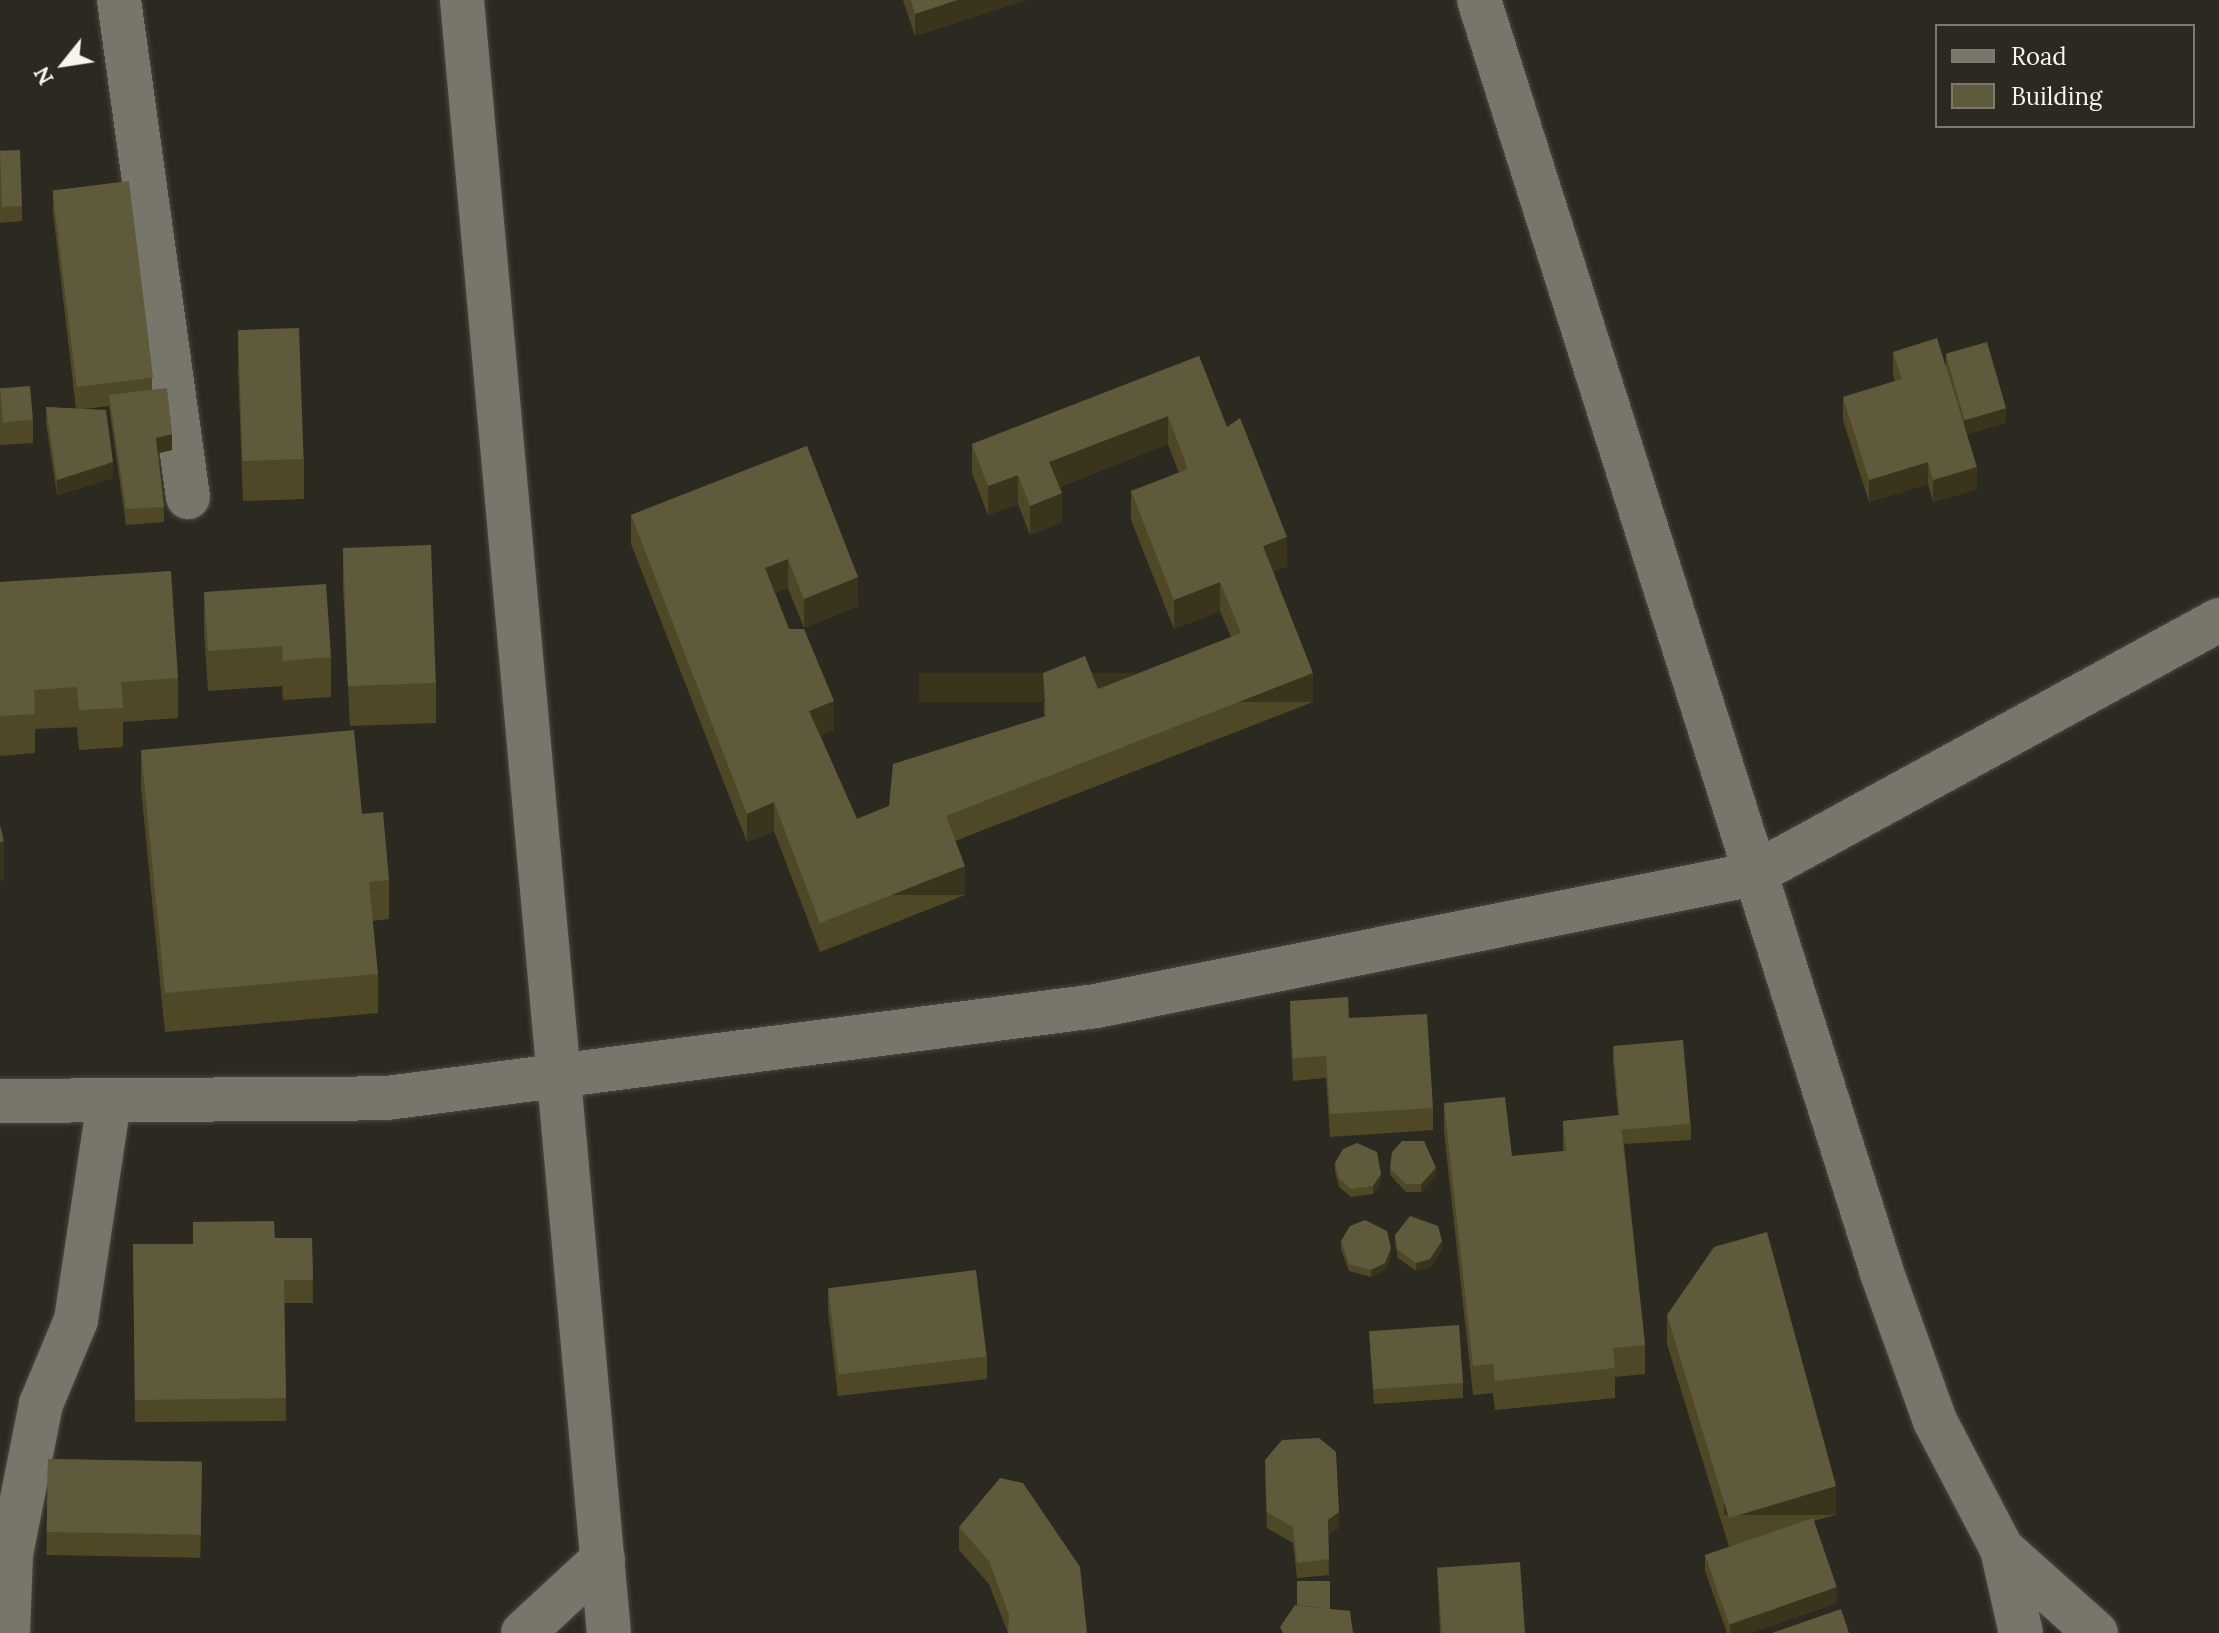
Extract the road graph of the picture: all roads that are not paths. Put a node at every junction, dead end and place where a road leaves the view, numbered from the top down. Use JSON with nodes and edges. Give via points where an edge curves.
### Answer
{"nodes":[{"id":1,"x":119,"y":0,"type":"edge"},
{"id":2,"x":462,"y":0,"type":"edge"},
{"id":3,"x":1479,"y":0,"type":"edge"},
{"id":4,"x":188,"y":497,"type":"dead end"},
{"id":5,"x":2219,"y":620,"type":"edge"},
{"id":6,"x":1754,"y":874,"type":"junction"},
{"id":7,"x":563,"y":1070,"type":"junction"},
{"id":8,"x":0,"y":1101,"type":"edge"},
{"id":9,"x":109,"y":1102,"type":"junction"},
{"id":10,"x":2002,"y":1549,"type":"junction"},
{"id":11,"x":603,"y":1559,"type":"junction"},
{"id":12,"x":8,"y":1633,"type":"edge"},
{"id":13,"x":523,"y":1633,"type":"edge"},
{"id":14,"x":609,"y":1633,"type":"edge"},
{"id":15,"x":2021,"y":1633,"type":"edge"},
{"id":16,"x":2096,"y":1633,"type":"edge"}],
"edges":[{"from":1,"to":4,"type":"street"},
{"from":2,"to":7,"type":"street"},
{"from":3,"to":6,"type":"street"},
{"from":5,"to":6,"type":"street"},
{"from":6,"to":7,"type":"street","via":[[1096,1006]]},
{"from":6,"to":10,"type":"street","via":[[1935,1421]]},
{"from":7,"to":9,"type":"street","via":[[387,1098]]},
{"from":7,"to":11,"type":"street"},
{"from":8,"to":9,"type":"street"},
{"from":9,"to":12,"type":"street","via":[[76,1320],[41,1404],[11,1554]]},
{"from":10,"to":15,"type":"street"},
{"from":10,"to":16,"type":"street"},
{"from":11,"to":13,"type":"street"},
{"from":11,"to":14,"type":"street"}]}
